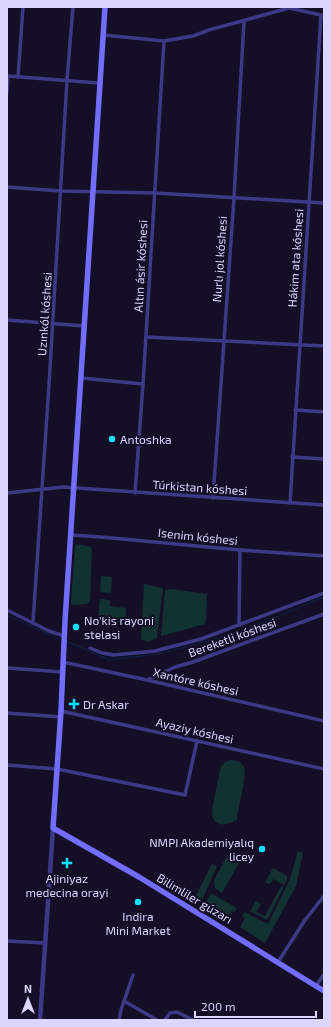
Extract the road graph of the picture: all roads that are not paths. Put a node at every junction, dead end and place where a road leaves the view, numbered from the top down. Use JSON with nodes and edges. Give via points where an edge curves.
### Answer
{"nodes":[{"id":1,"x":23,"y":7,"type":"edge"},
{"id":2,"x":73,"y":7,"type":"edge"},
{"id":3,"x":105,"y":7,"type":"edge"},
{"id":4,"x":244,"y":21,"type":"junction"},
{"id":5,"x":103,"y":35,"type":"junction"},
{"id":6,"x":164,"y":41,"type":"junction"},
{"id":7,"x":8,"y":76,"type":"edge"},
{"id":8,"x":18,"y":77,"type":"junction"},
{"id":9,"x":67,"y":80,"type":"junction"},
{"id":10,"x":100,"y":83,"type":"junction"},
{"id":11,"x":7,"y":92,"type":"edge"},
{"id":12,"x":7,"y":188,"type":"edge"},
{"id":13,"x":61,"y":191,"type":"junction"},
{"id":14,"x":93,"y":191,"type":"junction"},
{"id":15,"x":155,"y":193,"type":"junction"},
{"id":16,"x":234,"y":198,"type":"junction"},
{"id":17,"x":308,"y":202,"type":"junction"},
{"id":18,"x":324,"y":203,"type":"edge"},
{"id":19,"x":7,"y":320,"type":"edge"},
{"id":20,"x":53,"y":323,"type":"junction"},
{"id":21,"x":84,"y":326,"type":"junction"},
{"id":22,"x":146,"y":337,"type":"junction"},
{"id":23,"x":224,"y":341,"type":"junction"},
{"id":24,"x":299,"y":345,"type":"junction"},
{"id":25,"x":324,"y":346,"type":"edge"},
{"id":26,"x":81,"y":378,"type":"junction"},
{"id":27,"x":143,"y":384,"type":"junction"},
{"id":28,"x":295,"y":410,"type":"junction"},
{"id":29,"x":324,"y":412,"type":"edge"},
{"id":30,"x":292,"y":457,"type":"junction"},
{"id":31,"x":324,"y":459,"type":"edge"},
{"id":32,"x":74,"y":488,"type":"junction"},
{"id":33,"x":43,"y":489,"type":"junction"},
{"id":34,"x":7,"y":493,"type":"edge"},
{"id":35,"x":135,"y":493,"type":"junction"},
{"id":36,"x":213,"y":498,"type":"junction"},
{"id":37,"x":290,"y":503,"type":"junction"},
{"id":38,"x":324,"y":506,"type":"edge"},
{"id":39,"x":71,"y":535,"type":"junction"},
{"id":40,"x":240,"y":550,"type":"junction"},
{"id":41,"x":324,"y":556,"type":"edge"},
{"id":42,"x":324,"y":593,"type":"edge"},
{"id":43,"x":7,"y":610,"type":"edge"},
{"id":44,"x":324,"y":615,"type":"edge"},
{"id":45,"x":33,"y":622,"type":"junction"},
{"id":46,"x":239,"y":626,"type":"junction"},
{"id":47,"x":64,"y":636,"type":"junction"},
{"id":48,"x":90,"y":648,"type":"dead end"},
{"id":49,"x":64,"y":662,"type":"junction"},
{"id":50,"x":7,"y":668,"type":"edge"},
{"id":51,"x":63,"y":672,"type":"junction"},
{"id":52,"x":147,"y":680,"type":"junction"},
{"id":53,"x":7,"y":714,"type":"edge"},
{"id":54,"x":61,"y":714,"type":"junction"},
{"id":55,"x":324,"y":721,"type":"edge"},
{"id":56,"x":197,"y":741,"type":"junction"},
{"id":57,"x":7,"y":765,"type":"edge"},
{"id":58,"x":57,"y":769,"type":"junction"},
{"id":59,"x":324,"y":769,"type":"edge"},
{"id":60,"x":53,"y":828,"type":"junction"},
{"id":61,"x":324,"y":896,"type":"edge"},
{"id":62,"x":7,"y":941,"type":"edge"},
{"id":63,"x":45,"y":943,"type":"junction"},
{"id":64,"x":278,"y":962,"type":"junction"},
{"id":65,"x":324,"y":974,"type":"edge"},
{"id":66,"x":133,"y":975,"type":"dead end"},
{"id":67,"x":316,"y":986,"type":"junction"},
{"id":68,"x":324,"y":991,"type":"edge"},
{"id":69,"x":124,"y":1001,"type":"junction"},
{"id":70,"x":40,"y":1020,"type":"edge"},
{"id":71,"x":119,"y":1020,"type":"edge"},
{"id":72,"x":157,"y":1020,"type":"edge"},
{"id":73,"x":165,"y":1020,"type":"edge"},
{"id":74,"x":193,"y":1020,"type":"edge"}],
"edges":[{"from":1,"to":8,"type":"street"},
{"from":2,"to":9,"type":"street","name":"Uzınkól kóshesi"},
{"from":3,"to":5,"type":"main road"},
{"from":4,"to":6,"type":"street","via":[[193,36]]},
{"from":4,"to":16,"type":"street","name":"Nurlı jol kóshesi"},
{"from":4,"to":17,"type":"street","name":"Hákim ata kóshesi","via":[[289,8],[321,15]]},
{"from":5,"to":6,"type":"street"},
{"from":5,"to":10,"type":"main road"},
{"from":6,"to":15,"type":"street","name":"Altın ásir kóshesi"},
{"from":7,"to":8,"type":"street"},
{"from":7,"to":11,"type":"street"},
{"from":8,"to":9,"type":"street"},
{"from":9,"to":10,"type":"street"},
{"from":9,"to":13,"type":"street","name":"Uzınkól kóshesi"},
{"from":10,"to":14,"type":"main road"},
{"from":12,"to":13,"type":"street"},
{"from":13,"to":14,"type":"street"},
{"from":13,"to":20,"type":"street","name":"Uzınkól kóshesi"},
{"from":14,"to":15,"type":"street"},
{"from":14,"to":21,"type":"main road"},
{"from":15,"to":16,"type":"street"},
{"from":15,"to":22,"type":"street","name":"Altın ásir kóshesi"},
{"from":16,"to":17,"type":"street"},
{"from":16,"to":23,"type":"street","name":"Nurlı jol kóshesi"},
{"from":17,"to":18,"type":"street"},
{"from":17,"to":24,"type":"street","name":"Hákim ata kóshesi"},
{"from":19,"to":20,"type":"street"},
{"from":20,"to":21,"type":"street"},
{"from":20,"to":33,"type":"street","name":"Uzınkól kóshesi"},
{"from":21,"to":26,"type":"main road"},
{"from":22,"to":23,"type":"street"},
{"from":22,"to":27,"type":"street","name":"Altın ásir kóshesi"},
{"from":23,"to":24,"type":"street"},
{"from":23,"to":36,"type":"street","name":"Nurlı jol kóshesi"},
{"from":24,"to":25,"type":"street"},
{"from":24,"to":28,"type":"street","name":"Hákim ata kóshesi"},
{"from":26,"to":27,"type":"street"},
{"from":26,"to":32,"type":"main road"},
{"from":27,"to":35,"type":"street","name":"Altın ásir kóshesi"},
{"from":28,"to":29,"type":"street"},
{"from":28,"to":30,"type":"street","name":"Hákim ata kóshesi"},
{"from":30,"to":31,"type":"street"},
{"from":30,"to":37,"type":"street","name":"Hákim ata kóshesi"},
{"from":32,"to":33,"type":"street","name":"Túrkistan kóshesi","via":[[62,486]]},
{"from":32,"to":35,"type":"street","name":"Túrkistan kóshesi"},
{"from":32,"to":39,"type":"main road"},
{"from":33,"to":34,"type":"street","name":"Túrkistan kóshesi"},
{"from":33,"to":45,"type":"street","name":"Uzınkól kóshesi"},
{"from":35,"to":36,"type":"street","name":"Túrkistan kóshesi"},
{"from":36,"to":37,"type":"street","name":"Túrkistan kóshesi"},
{"from":37,"to":38,"type":"street","name":"Túrkistan kóshesi"},
{"from":39,"to":40,"type":"street","name":"Isenim kóshesi"},
{"from":39,"to":47,"type":"main road"},
{"from":40,"to":41,"type":"street","name":"Isenim kóshesi"},
{"from":40,"to":46,"type":"street"},
{"from":42,"to":46,"type":"street"},
{"from":43,"to":45,"type":"street"},
{"from":44,"to":52,"type":"street","name":"Bereketli kóshesi","via":[[175,667]]},
{"from":45,"to":47,"type":"street"},
{"from":46,"to":48,"type":"street","via":[[155,651],[114,655]]},
{"from":47,"to":49,"type":"main road"},
{"from":49,"to":51,"type":"main road"},
{"from":49,"to":52,"type":"street","name":"Xantóre kóshesi"},
{"from":50,"to":51,"type":"street"},
{"from":51,"to":54,"type":"main road"},
{"from":52,"to":55,"type":"street","name":"Xantóre kóshesi"},
{"from":53,"to":54,"type":"street","name":"Ayaziy kóshesi"},
{"from":54,"to":56,"type":"street","name":"Ayaziy kóshesi"},
{"from":54,"to":58,"type":"main road"},
{"from":56,"to":58,"type":"street","via":[[185,796]]},
{"from":56,"to":59,"type":"street","name":"Ayaziy kóshesi"},
{"from":57,"to":58,"type":"street"},
{"from":58,"to":60,"type":"main road"},
{"from":60,"to":63,"type":"street"},
{"from":60,"to":64,"type":"main road","name":"Bilimliler gúzarı","via":[[135,874]]},
{"from":61,"to":64,"type":"street"},
{"from":62,"to":63,"type":"street"},
{"from":63,"to":70,"type":"street"},
{"from":64,"to":67,"type":"main road","name":"Bilimliler gúzarı"},
{"from":65,"to":67,"type":"street"},
{"from":66,"to":69,"type":"street"},
{"from":67,"to":68,"type":"main road","name":"Bilimliler gúzarı"},
{"from":69,"to":71,"type":"street"},
{"from":69,"to":72,"type":"street"},
{"from":73,"to":74,"type":"street","via":[[170,1013],[177,1012]]}]}
